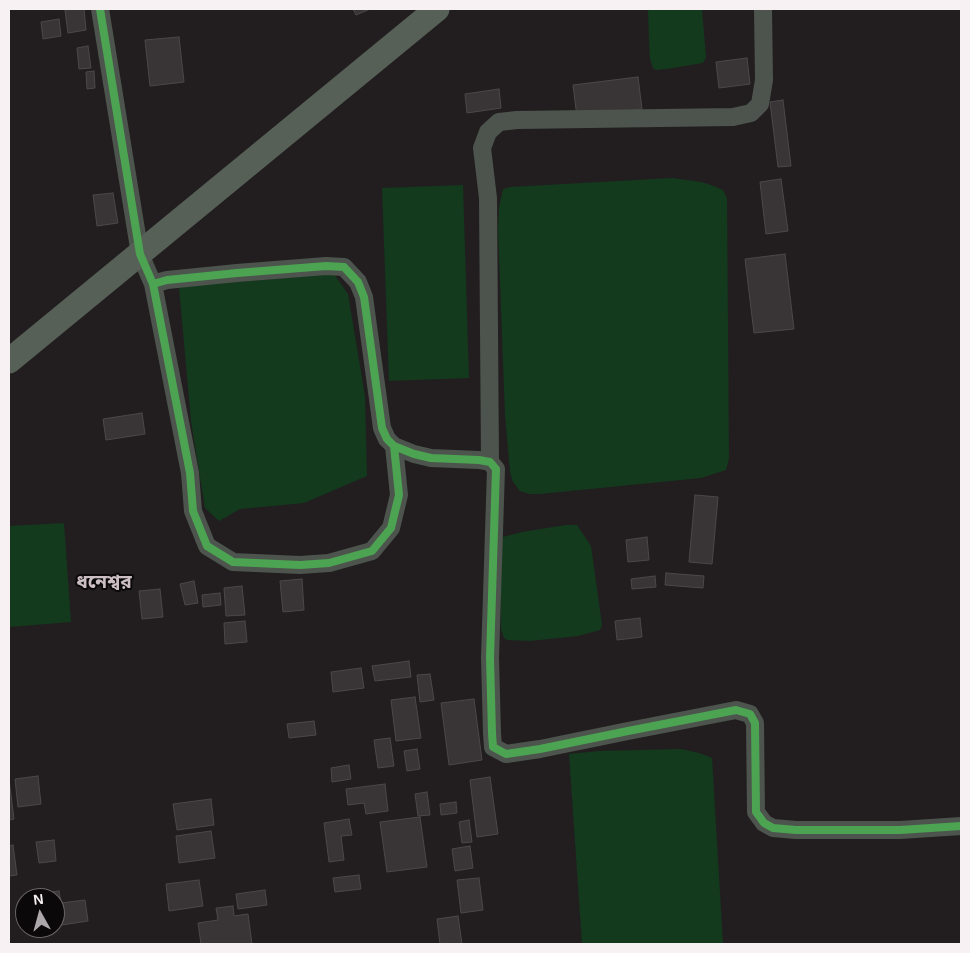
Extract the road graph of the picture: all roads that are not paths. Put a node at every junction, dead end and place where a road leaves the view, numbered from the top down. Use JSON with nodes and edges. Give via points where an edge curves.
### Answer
{"nodes":[{"id":1,"x":100,"y":9,"type":"edge"},
{"id":2,"x":436,"y":9,"type":"edge"},
{"id":3,"x":763,"y":9,"type":"edge"},
{"id":4,"x":140,"y":254,"type":"junction"},
{"id":5,"x":153,"y":284,"type":"junction"},
{"id":6,"x":9,"y":361,"type":"edge"},
{"id":7,"x":394,"y":446,"type":"junction"},
{"id":8,"x":490,"y":462,"type":"junction"},
{"id":9,"x":961,"y":826,"type":"edge"}],
"edges":[{"from":1,"to":4,"type":"street"},
{"from":2,"to":4,"type":"main road"},
{"from":3,"to":8,"type":"street","via":[[764,80],[760,104],[751,113],[732,117],[518,120],[499,122],[488,132],[482,148],[488,198]]},
{"from":4,"to":5,"type":"street"},
{"from":4,"to":6,"type":"main road"},
{"from":5,"to":7,"type":"street","via":[[257,271],[326,266],[344,268],[358,282],[364,297],[382,428]]},
{"from":5,"to":7,"type":"street","via":[[190,473],[194,511],[207,546],[233,562],[300,565],[329,562],[372,551],[391,528],[399,494]]},
{"from":7,"to":8,"type":"street","via":[[431,458]]},
{"from":8,"to":9,"type":"street","via":[[496,469],[490,658],[493,747],[506,754],[540,749],[736,710],[750,714],[755,723],[756,812],[764,823],[773,828],[900,830]]}]}
